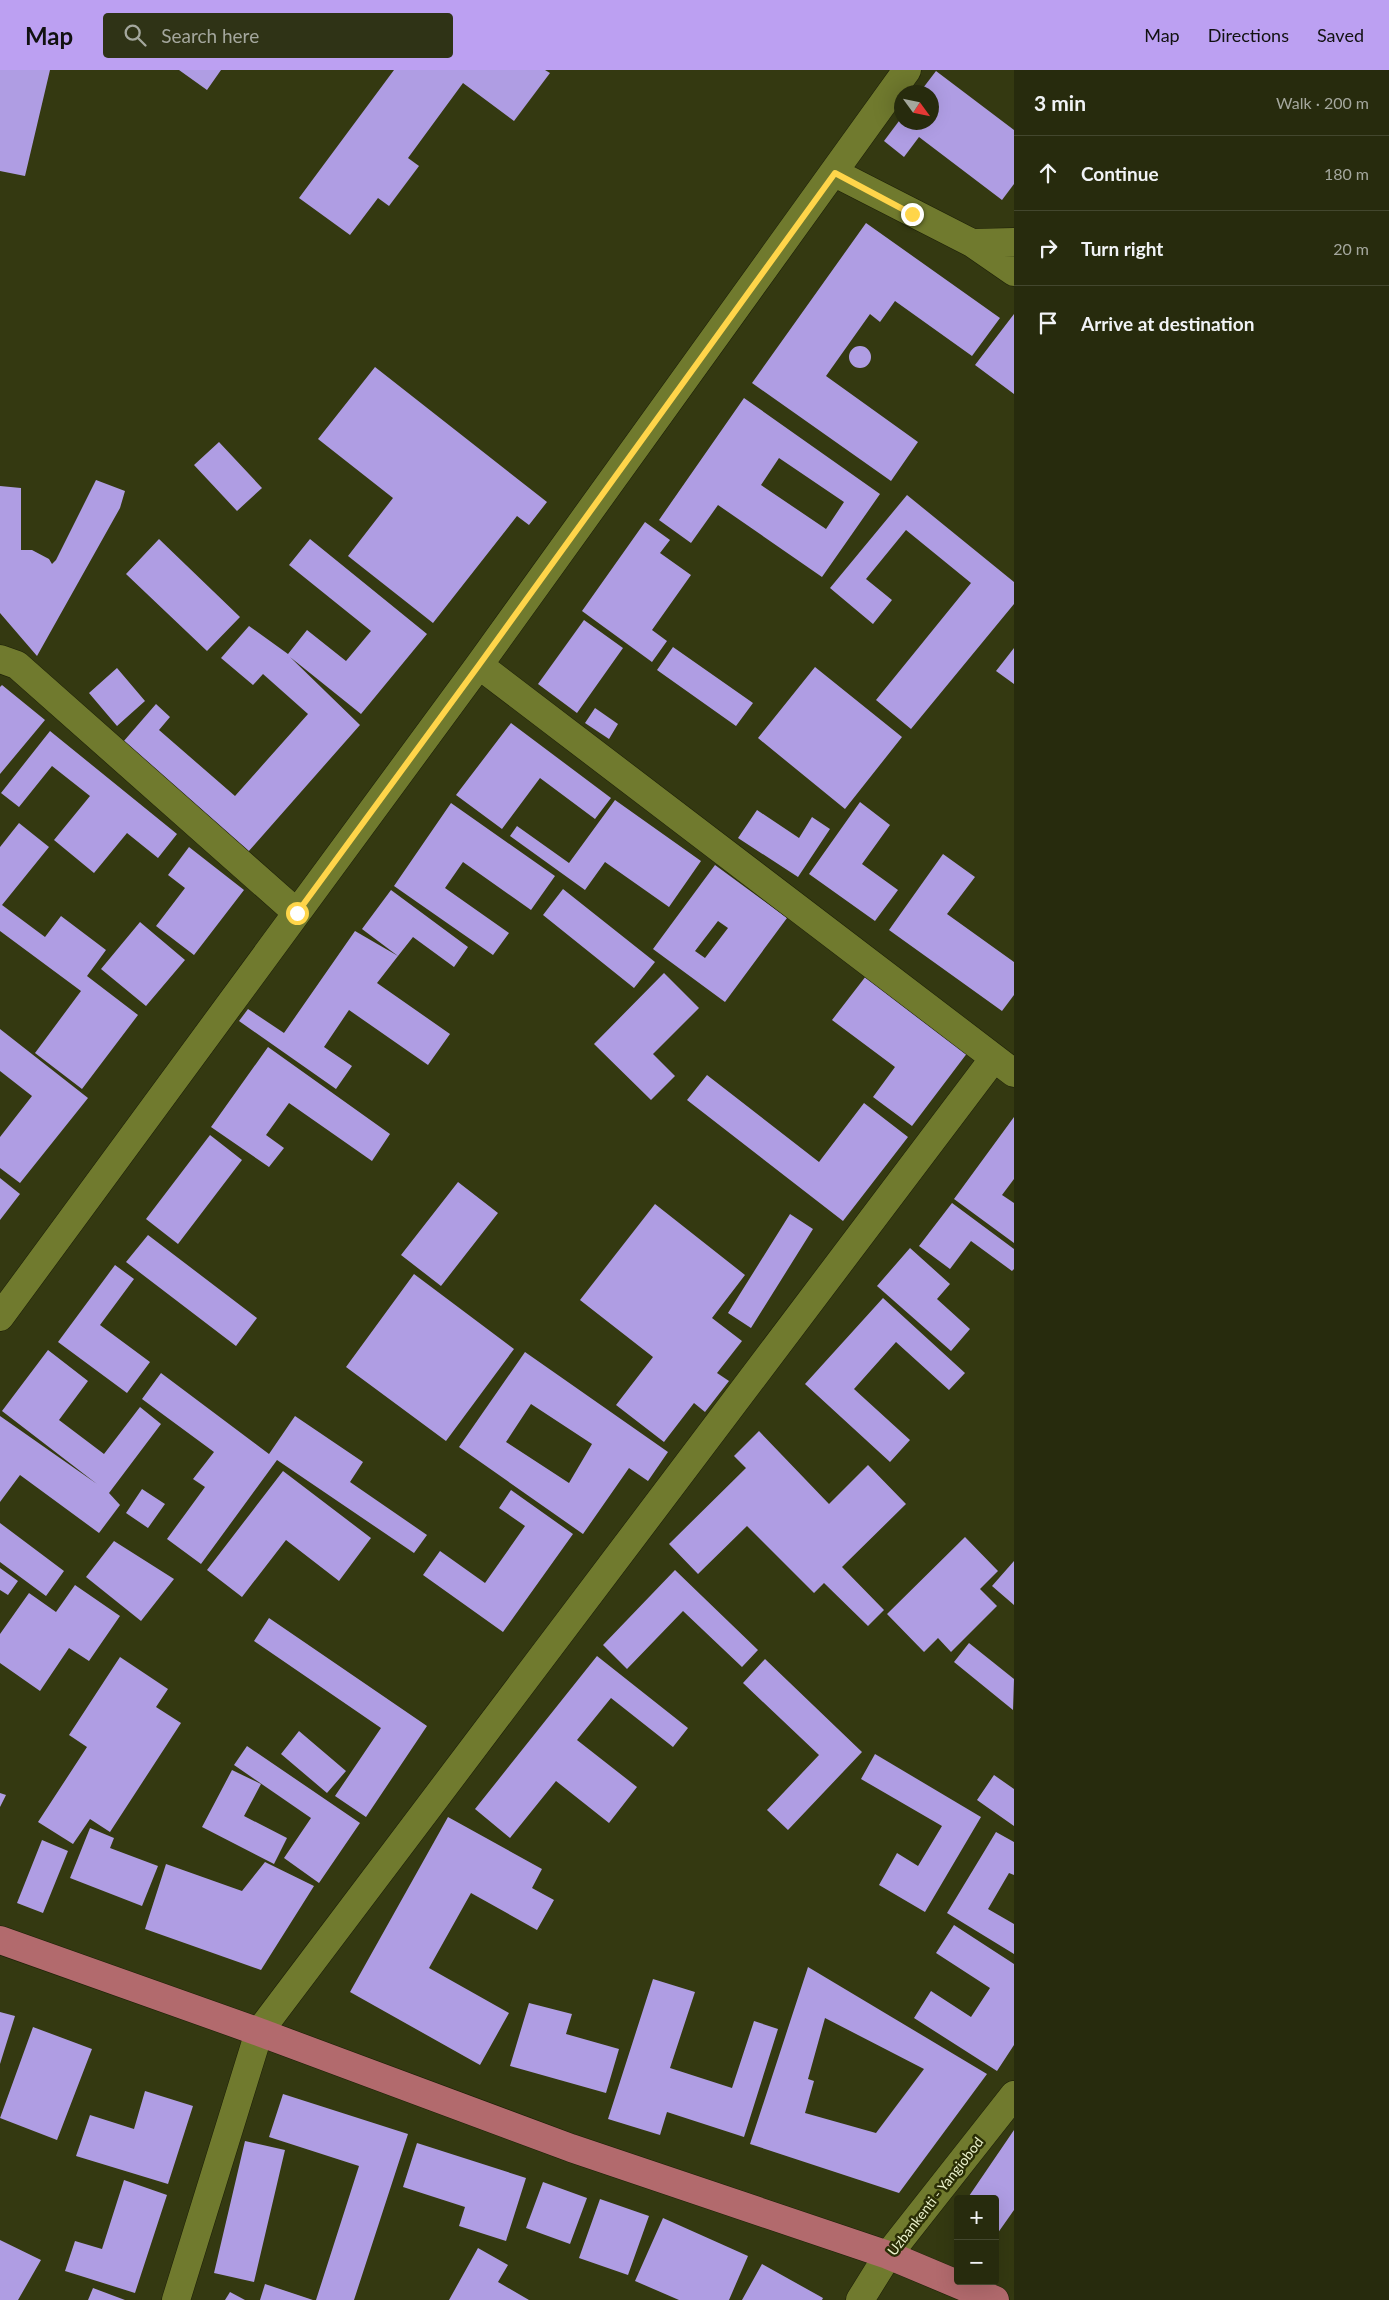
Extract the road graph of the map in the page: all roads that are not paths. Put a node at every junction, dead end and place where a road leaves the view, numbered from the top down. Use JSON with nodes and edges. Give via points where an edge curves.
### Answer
{"nodes":[{"id":1,"x":907,"y":70,"type":"edge"},
{"id":2,"x":835,"y":173,"type":"junction"},
{"id":3,"x":1014,"y":242,"type":"edge"},
{"id":4,"x":972,"y":243,"type":"junction"},
{"id":5,"x":1014,"y":272,"type":"edge"},
{"id":6,"x":0,"y":659,"type":"edge"},
{"id":7,"x":479,"y":665,"type":"junction"},
{"id":8,"x":297,"y":913,"type":"junction"},
{"id":9,"x":1004,"y":1066,"type":"edge"},
{"id":10,"x":0,"y":1317,"type":"edge"},
{"id":11,"x":0,"y":1940,"type":"edge"},
{"id":12,"x":259,"y":2032,"type":"junction"},
{"id":13,"x":1014,"y":2095,"type":"edge"},
{"id":14,"x":888,"y":2255,"type":"junction"},
{"id":15,"x":176,"y":2300,"type":"edge"},
{"id":16,"x":860,"y":2300,"type":"edge"},
{"id":17,"x":995,"y":2300,"type":"edge"}],
"edges":[{"from":1,"to":2,"type":"street"},
{"from":2,"to":4,"type":"street"},
{"from":2,"to":7,"type":"street"},
{"from":3,"to":4,"type":"street"},
{"from":4,"to":5,"type":"street"},
{"from":6,"to":8,"type":"street","via":[[17,664]]},
{"from":7,"to":8,"type":"street"},
{"from":7,"to":9,"type":"street"},
{"from":8,"to":10,"type":"street"},
{"from":9,"to":12,"type":"street"},
{"from":11,"to":12,"type":"main road"},
{"from":12,"to":14,"type":"main road","via":[[571,2148]]},
{"from":12,"to":15,"type":"street"},
{"from":13,"to":14,"type":"street","name":"Uzbankenti - Yangiobod"},
{"from":14,"to":16,"type":"street","name":"Uzbankenti - Yangiobod"},
{"from":14,"to":17,"type":"main road"}]}
